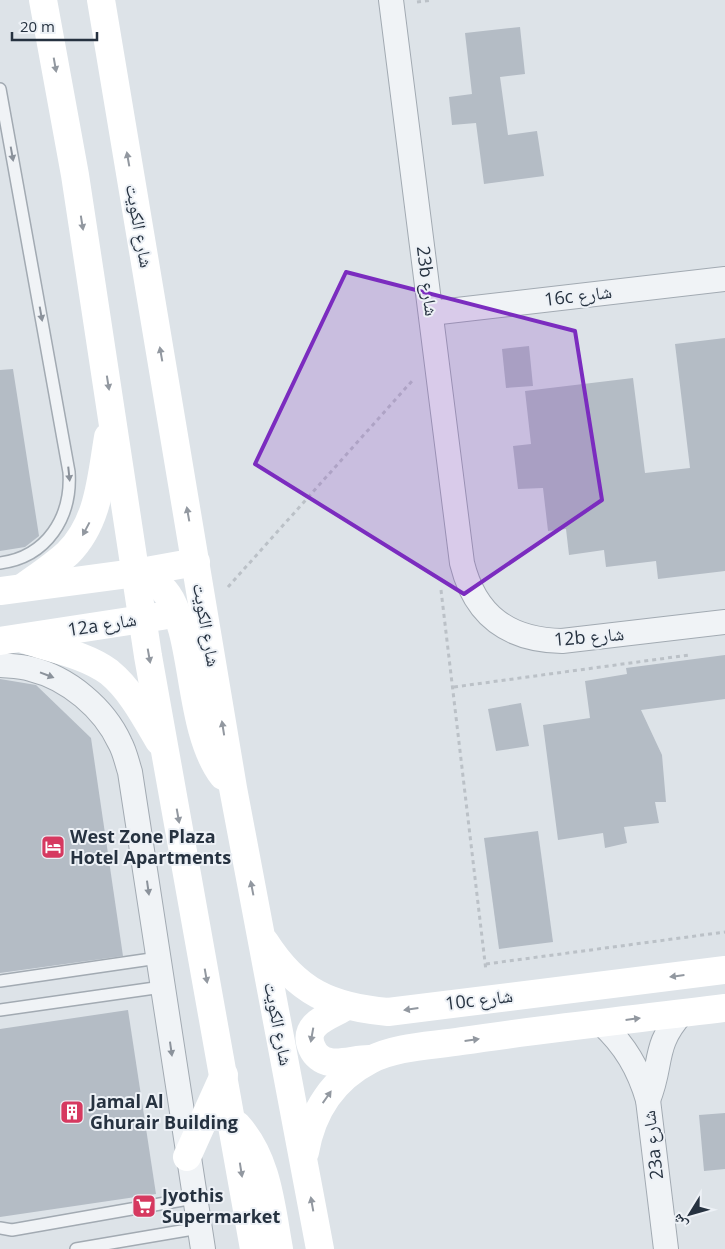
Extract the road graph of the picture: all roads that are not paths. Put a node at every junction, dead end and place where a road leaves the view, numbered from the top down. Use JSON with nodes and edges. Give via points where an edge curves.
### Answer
{"nodes":[{"id":1,"x":43,"y":0,"type":"edge"},
{"id":2,"x":101,"y":0,"type":"edge"},
{"id":3,"x":391,"y":0,"type":"edge"},
{"id":4,"x":0,"y":89,"type":"edge"},
{"id":5,"x":725,"y":279,"type":"edge"},
{"id":6,"x":431,"y":313,"type":"junction"},
{"id":7,"x":112,"y":414,"type":"junction"},
{"id":8,"x":196,"y":562,"type":"junction"},
{"id":9,"x":0,"y":563,"type":"edge"},
{"id":10,"x":462,"y":563,"type":"joint"},
{"id":11,"x":135,"y":573,"type":"junction"},
{"id":12,"x":11,"y":590,"type":"edge"},
{"id":13,"x":201,"y":605,"type":"junction"},
{"id":14,"x":143,"y":619,"type":"junction"},
{"id":15,"x":725,"y":622,"type":"edge"},
{"id":16,"x":10,"y":639,"type":"edge"},
{"id":17,"x":0,"y":665,"type":"edge"},
{"id":18,"x":167,"y":752,"type":"junction"},
{"id":19,"x":261,"y":936,"type":"junction"},
{"id":20,"x":158,"y":958,"type":"junction"},
{"id":21,"x":725,"y":970,"type":"edge"},
{"id":22,"x":0,"y":981,"type":"edge"},
{"id":23,"x":162,"y":987,"type":"junction"},
{"id":24,"x":348,"y":1006,"type":"junction"},
{"id":25,"x":725,"y":1008,"type":"edge"},
{"id":26,"x":0,"y":1010,"type":"edge"},
{"id":27,"x":682,"y":1013,"type":"junction"},
{"id":28,"x":601,"y":1023,"type":"junction"},
{"id":29,"x":371,"y":1059,"type":"junction"},
{"id":30,"x":224,"y":1075,"type":"junction"},
{"id":31,"x":648,"y":1100,"type":"junction"},
{"id":32,"x":233,"y":1120,"type":"junction"},
{"id":33,"x":187,"y":1157,"type":"junction"},
{"id":34,"x":304,"y":1158,"type":"junction"},
{"id":35,"x":194,"y":1198,"type":"junction"},
{"id":36,"x":0,"y":1228,"type":"edge"},
{"id":37,"x":201,"y":1238,"type":"edge"},
{"id":38,"x":76,"y":1249,"type":"edge"},
{"id":39,"x":254,"y":1249,"type":"edge"},
{"id":40,"x":279,"y":1249,"type":"edge"},
{"id":41,"x":320,"y":1249,"type":"edge"},
{"id":42,"x":666,"y":1249,"type":"edge"}],
"edges":[{"from":1,"to":7,"type":"main road","one_way":true},
{"from":8,"to":2,"type":"main road","name":"شارع الكويت","one_way":true},
{"from":3,"to":6,"type":"street","name":"23b شارع"},
{"from":4,"to":9,"type":"lane","one_way":true,"via":[[70,488],[62,520],[52,535],[23,557]]},
{"from":5,"to":6,"type":"street","name":"16c شارع"},
{"from":6,"to":10,"type":"street","name":"23b شارع"},
{"from":7,"to":11,"type":"main road"},
{"from":7,"to":12,"type":"main road","one_way":true,"via":[[97,504],[84,533],[61,559]]},
{"from":8,"to":11,"type":"main road"},
{"from":8,"to":13,"type":"main road","name":"شارع الكويت"},
{"from":10,"to":15,"type":"street","name":"12b شارع","via":[[473,595],[483,608],[495,620],[527,637],[562,641]]},
{"from":11,"to":12,"type":"main road"},
{"from":11,"to":13,"type":"main road","via":[[162,587],[171,600]]},
{"from":11,"to":14,"type":"main road"},
{"from":13,"to":14,"type":"main road","name":"12a شارع"},
{"from":19,"to":13,"type":"main road","name":"شارع الكويت","one_way":true,"via":[[233,788],[210,753]]},
{"from":14,"to":16,"type":"main road","name":"12a شارع"},
{"from":14,"to":18,"type":"main road","one_way":true},
{"from":16,"to":18,"type":"main road","via":[[80,658],[108,672],[131,697]]},
{"from":17,"to":20,"type":"street","one_way":true,"via":[[31,669],[57,679],[81,694],[103,716],[120,742],[130,772]]},
{"from":18,"to":30,"type":"main road","one_way":true},
{"from":19,"to":24,"type":"main road","name":"10c شارع","via":[[278,962],[300,984],[327,1000]]},
{"from":19,"to":34,"type":"main road","name":"شارع الكويت"},
{"from":20,"to":22,"type":"lane"},
{"from":20,"to":23,"type":"street"},
{"from":21,"to":24,"type":"main road","name":"10c شارع","one_way":true,"via":[[388,1012]]},
{"from":23,"to":26,"type":"lane"},
{"from":23,"to":33,"type":"street","one_way":true},
{"from":24,"to":29,"type":"main road","one_way":true,"via":[[316,1023],[311,1030],[311,1046],[321,1059],[329,1062]]},
{"from":25,"to":27,"type":"main road"},
{"from":28,"to":27,"type":"main road","one_way":true},
{"from":27,"to":31,"type":"street","name":"23a شارع","via":[[665,1035]]},
{"from":29,"to":28,"type":"main road","one_way":true,"via":[[394,1051]]},
{"from":28,"to":31,"type":"street","name":"23a شارع","via":[[619,1040],[632,1059]]},
{"from":34,"to":29,"type":"main road","one_way":true,"via":[[308,1133],[317,1110],[343,1078]]},
{"from":30,"to":32,"type":"main road"},
{"from":30,"to":33,"type":"main road"},
{"from":31,"to":42,"type":"street","name":"23a شارع"},
{"from":32,"to":39,"type":"main road","one_way":true},
{"from":32,"to":40,"type":"main road","via":[[255,1148],[262,1165]]},
{"from":33,"to":35,"type":"street"},
{"from":41,"to":34,"type":"main road","name":"شارع الكويت","one_way":true},
{"from":35,"to":36,"type":"lane","via":[[12,1230]]},
{"from":35,"to":37,"type":"street"},
{"from":37,"to":38,"type":"lane"}]}
